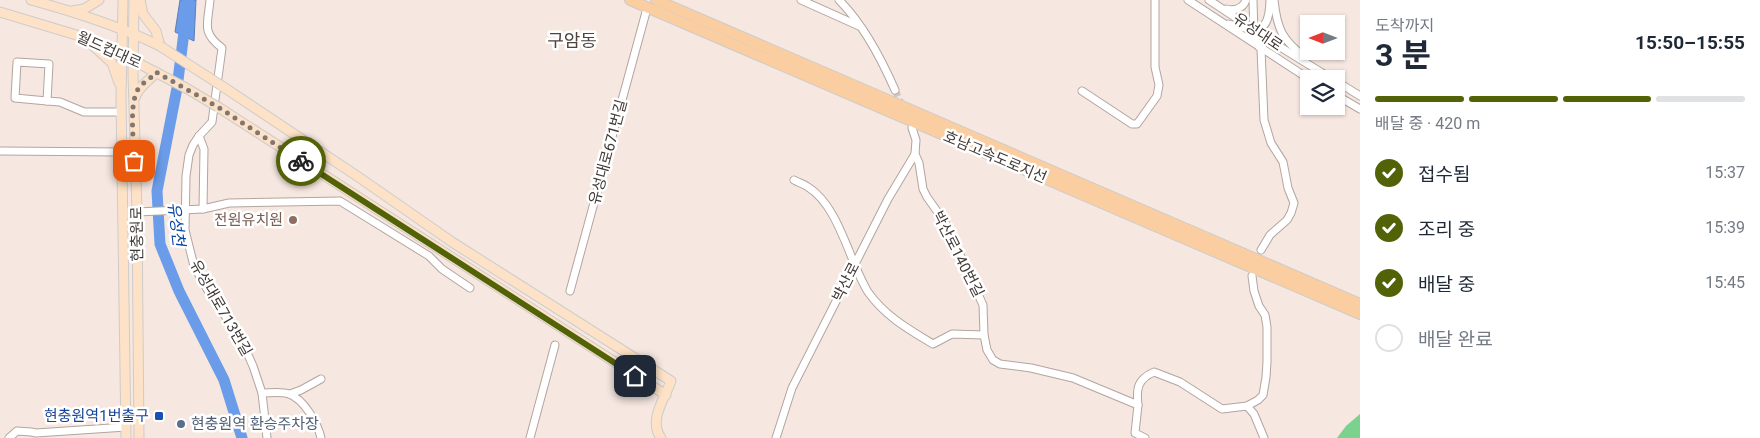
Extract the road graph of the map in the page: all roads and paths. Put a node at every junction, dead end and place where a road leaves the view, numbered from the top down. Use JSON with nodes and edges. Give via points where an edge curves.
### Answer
{"nodes":[{"id":1,"x":31,"y":0,"type":"edge"},
{"id":2,"x":99,"y":0,"type":"edge"},
{"id":3,"x":123,"y":0,"type":"edge"},
{"id":4,"x":134,"y":0,"type":"edge"},
{"id":5,"x":140,"y":0,"type":"edge"},
{"id":6,"x":210,"y":0,"type":"edge"},
{"id":7,"x":630,"y":0,"type":"edge"},
{"id":8,"x":656,"y":0,"type":"edge"},
{"id":9,"x":800,"y":0,"type":"edge"},
{"id":10,"x":839,"y":0,"type":"edge"},
{"id":11,"x":1155,"y":0,"type":"edge"},
{"id":12,"x":1188,"y":0,"type":"edge"},
{"id":13,"x":1210,"y":0,"type":"edge"},
{"id":14,"x":1246,"y":0,"type":"edge"},
{"id":15,"x":1253,"y":0,"type":"edge"},
{"id":16,"x":1270,"y":0,"type":"edge"},
{"id":17,"x":1274,"y":0,"type":"edge"},
{"id":18,"x":1224,"y":9,"type":"junction"},
{"id":19,"x":71,"y":11,"type":"junction"},
{"id":20,"x":0,"y":12,"type":"edge"},
{"id":21,"x":646,"y":12,"type":"dead end"},
{"id":22,"x":1225,"y":23,"type":"junction"},
{"id":23,"x":860,"y":26,"type":"junction"},
{"id":24,"x":123,"y":30,"type":"junction"},
{"id":25,"x":1254,"y":30,"type":"junction"},
{"id":26,"x":134,"y":34,"type":"junction"},
{"id":27,"x":83,"y":37,"type":"junction"},
{"id":28,"x":160,"y":46,"type":"junction"},
{"id":29,"x":1261,"y":49,"type":"junction"},
{"id":30,"x":122,"y":54,"type":"junction"},
{"id":31,"x":133,"y":60,"type":"junction"},
{"id":32,"x":1318,"y":70,"type":"edge"},
{"id":33,"x":1319,"y":70,"type":"edge"},
{"id":34,"x":156,"y":72,"type":"junction"},
{"id":35,"x":1300,"y":73,"type":"edge"},
{"id":36,"x":1345,"y":87,"type":"edge"},
{"id":37,"x":896,"y":90,"type":"tunnel mouth"},
{"id":38,"x":1082,"y":91,"type":"dead end"},
{"id":39,"x":1360,"y":96,"type":"edge"},
{"id":40,"x":121,"y":97,"type":"junction"},
{"id":41,"x":1345,"y":100,"type":"edge"},
{"id":42,"x":47,"y":101,"type":"junction"},
{"id":43,"x":133,"y":102,"type":"junction"},
{"id":44,"x":1360,"y":109,"type":"edge"},
{"id":45,"x":121,"y":112,"type":"junction"},
{"id":46,"x":912,"y":128,"type":"dead end"},
{"id":47,"x":199,"y":136,"type":"junction"},
{"id":48,"x":0,"y":151,"type":"edge"},
{"id":49,"x":122,"y":152,"type":"junction"},
{"id":50,"x":915,"y":154,"type":"junction"},
{"id":51,"x":794,"y":180,"type":"dead end"},
{"id":52,"x":203,"y":209,"type":"junction"},
{"id":53,"x":182,"y":211,"type":"junction"},
{"id":54,"x":137,"y":212,"type":"junction"},
{"id":55,"x":1261,"y":250,"type":"dead end"},
{"id":56,"x":854,"y":264,"type":"junction"},
{"id":57,"x":1252,"y":276,"type":"dead end"},
{"id":58,"x":124,"y":285,"type":"junction"},
{"id":59,"x":470,"y":288,"type":"dead end"},
{"id":60,"x":570,"y":291,"type":"dead end"},
{"id":61,"x":1360,"y":304,"type":"edge"},
{"id":62,"x":1360,"y":314,"type":"edge"},
{"id":63,"x":138,"y":328,"type":"junction"},
{"id":64,"x":984,"y":335,"type":"junction"},
{"id":65,"x":556,"y":345,"type":"dead end"},
{"id":66,"x":320,"y":379,"type":"dead end"},
{"id":67,"x":262,"y":393,"type":"junction"},
{"id":68,"x":290,"y":394,"type":"junction"},
{"id":69,"x":666,"y":396,"type":"junction"},
{"id":70,"x":1138,"y":405,"type":"junction"},
{"id":71,"x":1247,"y":406,"type":"junction"},
{"id":72,"x":126,"y":427,"type":"junction"},
{"id":73,"x":36,"y":436,"type":"edge"},
{"id":74,"x":9,"y":438,"type":"edge"},
{"id":75,"x":126,"y":438,"type":"edge"},
{"id":76,"x":139,"y":438,"type":"edge"},
{"id":77,"x":267,"y":438,"type":"edge"},
{"id":78,"x":321,"y":438,"type":"edge"},
{"id":79,"x":530,"y":438,"type":"edge"},
{"id":80,"x":661,"y":438,"type":"edge"},
{"id":81,"x":776,"y":438,"type":"edge"},
{"id":82,"x":1145,"y":438,"type":"edge"},
{"id":83,"x":1264,"y":438,"type":"edge"}],
"edges":[{"from":1,"to":19,"type":"main road","name":"월드컵대로"},
{"from":2,"to":19,"type":"main road","via":[[84,9]]},
{"from":3,"to":24,"type":"main road","name":"현충원로"},
{"from":4,"to":26,"type":"main road","name":"현충원로"},
{"from":5,"to":28,"type":"main road","via":[[143,14],[156,31]]},
{"from":6,"to":47,"type":"street","name":"유성대로713번길","via":[[208,33],[222,48],[212,122]]},
{"from":7,"to":62,"type":"highway","name":"호남고속도로지선"},
{"from":8,"to":61,"type":"highway","name":"호남고속도로지선"},
{"from":9,"to":23,"type":"street"},
{"from":10,"to":23,"type":"street"},
{"from":11,"to":38,"type":"street","via":[[1155,67],[1159,86],[1157,96],[1137,124],[1132,124]]},
{"from":12,"to":22,"type":"street","name":"유성대로"},
{"from":13,"to":18,"type":"street","name":"유성대로"},
{"from":14,"to":18,"type":"street","via":[[1237,9]]},
{"from":15,"to":25,"type":"street"},
{"from":16,"to":25,"type":"street","via":[[1269,19],[1264,26]]},
{"from":17,"to":33,"type":"street","via":[[1278,24],[1286,41]]},
{"from":18,"to":25,"type":"street","name":"유성대로"},
{"from":19,"to":24,"type":"main road","name":"월드컵대로"},
{"from":20,"to":27,"type":"main road","name":"월드컵대로"},
{"from":21,"to":60,"type":"street","name":"유성대로671번길"},
{"from":22,"to":25,"type":"street"},
{"from":22,"to":29,"type":"street","name":"유성대로"},
{"from":23,"to":37,"type":"street"},
{"from":24,"to":26,"type":"main road","name":"월드컵대로"},
{"from":24,"to":30,"type":"main road","name":"현충원로"},
{"from":25,"to":29,"type":"street"},
{"from":25,"to":32,"type":"street","name":"유성대로"},
{"from":26,"to":28,"type":"main road","name":"월드컵대로"},
{"from":26,"to":31,"type":"main road","name":"현충원로"},
{"from":27,"to":30,"type":"main road","name":"월드컵대로"},
{"from":27,"to":40,"type":"main road","via":[[112,63]]},
{"from":28,"to":69,"type":"main road","name":"월드컵대로","bridge":true,"via":[[452,242],[671,381]]},
{"from":29,"to":35,"type":"street","name":"유성대로"},
{"from":29,"to":55,"type":"street","via":[[1264,120],[1271,143],[1282,162],[1294,203],[1291,213]]},
{"from":30,"to":31,"type":"main road","name":"월드컵대로"},
{"from":30,"to":40,"type":"main road","name":"현충원로"},
{"from":31,"to":34,"type":"main road","name":"월드컵대로"},
{"from":31,"to":43,"type":"main road","name":"현충원로"},
{"from":34,"to":43,"type":"main road","via":[[141,86]]},
{"from":34,"to":69,"type":"main road","name":"월드컵대로","bridge":true,"via":[[218,107]]},
{"from":36,"to":39,"type":"street"},
{"from":40,"to":45,"type":"main road","name":"현충원로"},
{"from":41,"to":44,"type":"street"},
{"from":42,"to":42,"type":"street","via":[[15,98],[17,62],[49,64]]},
{"from":42,"to":45,"type":"street","via":[[60,102],[84,112]]},
{"from":43,"to":54,"type":"main road","name":"현충원로"},
{"from":45,"to":49,"type":"main road","name":"현충원로"},
{"from":46,"to":50,"type":"street","via":[[916,140]]},
{"from":47,"to":52,"type":"street","via":[[204,149]]},
{"from":47,"to":53,"type":"street","name":"유성대로713번길","via":[[189,155]]},
{"from":48,"to":49,"type":"street"},
{"from":49,"to":58,"type":"main road","name":"현충원로"},
{"from":50,"to":56,"type":"street","name":"박산로"},
{"from":50,"to":64,"type":"street","name":"박산로140번길","via":[[923,189],[946,224],[983,305]]},
{"from":51,"to":56,"type":"street","via":[[809,187],[834,216]]},
{"from":52,"to":53,"type":"street"},
{"from":52,"to":59,"type":"street","via":[[229,204],[340,201],[429,256]]},
{"from":53,"to":54,"type":"street"},
{"from":53,"to":67,"type":"street","name":"유성대로713번길","via":[[194,266],[210,296],[240,337]]},
{"from":54,"to":63,"type":"main road","name":"현충원로"},
{"from":56,"to":64,"type":"street","via":[[880,307],[894,320],[933,344],[952,334]]},
{"from":56,"to":81,"type":"street","name":"박산로","via":[[792,388]]},
{"from":57,"to":71,"type":"street","via":[[1254,291],[1265,315],[1268,362],[1263,395]]},
{"from":58,"to":63,"type":"main road","via":[[129,276],[132,315]]},
{"from":58,"to":72,"type":"main road","name":"현충원로"},
{"from":63,"to":76,"type":"main road","name":"현충원로"},
{"from":64,"to":70,"type":"street","name":"박산로140번길","via":[[987,350],[1000,364],[1073,378]]},
{"from":65,"to":79,"type":"street"},
{"from":66,"to":68,"type":"street"},
{"from":67,"to":68,"type":"street"},
{"from":67,"to":77,"type":"street","name":"유성대로713번길"},
{"from":68,"to":78,"type":"street","via":[[310,414]]},
{"from":69,"to":80,"type":"main road","via":[[656,420]]},
{"from":70,"to":71,"type":"street","via":[[1141,380],[1154,372],[1180,382],[1222,408]]},
{"from":70,"to":82,"type":"street","via":[[1135,433]]},
{"from":71,"to":83,"type":"street"},
{"from":72,"to":73,"type":"street"},
{"from":72,"to":75,"type":"main road","name":"현충원로"},
{"from":73,"to":74,"type":"street","via":[[31,432],[17,431]]}]}
